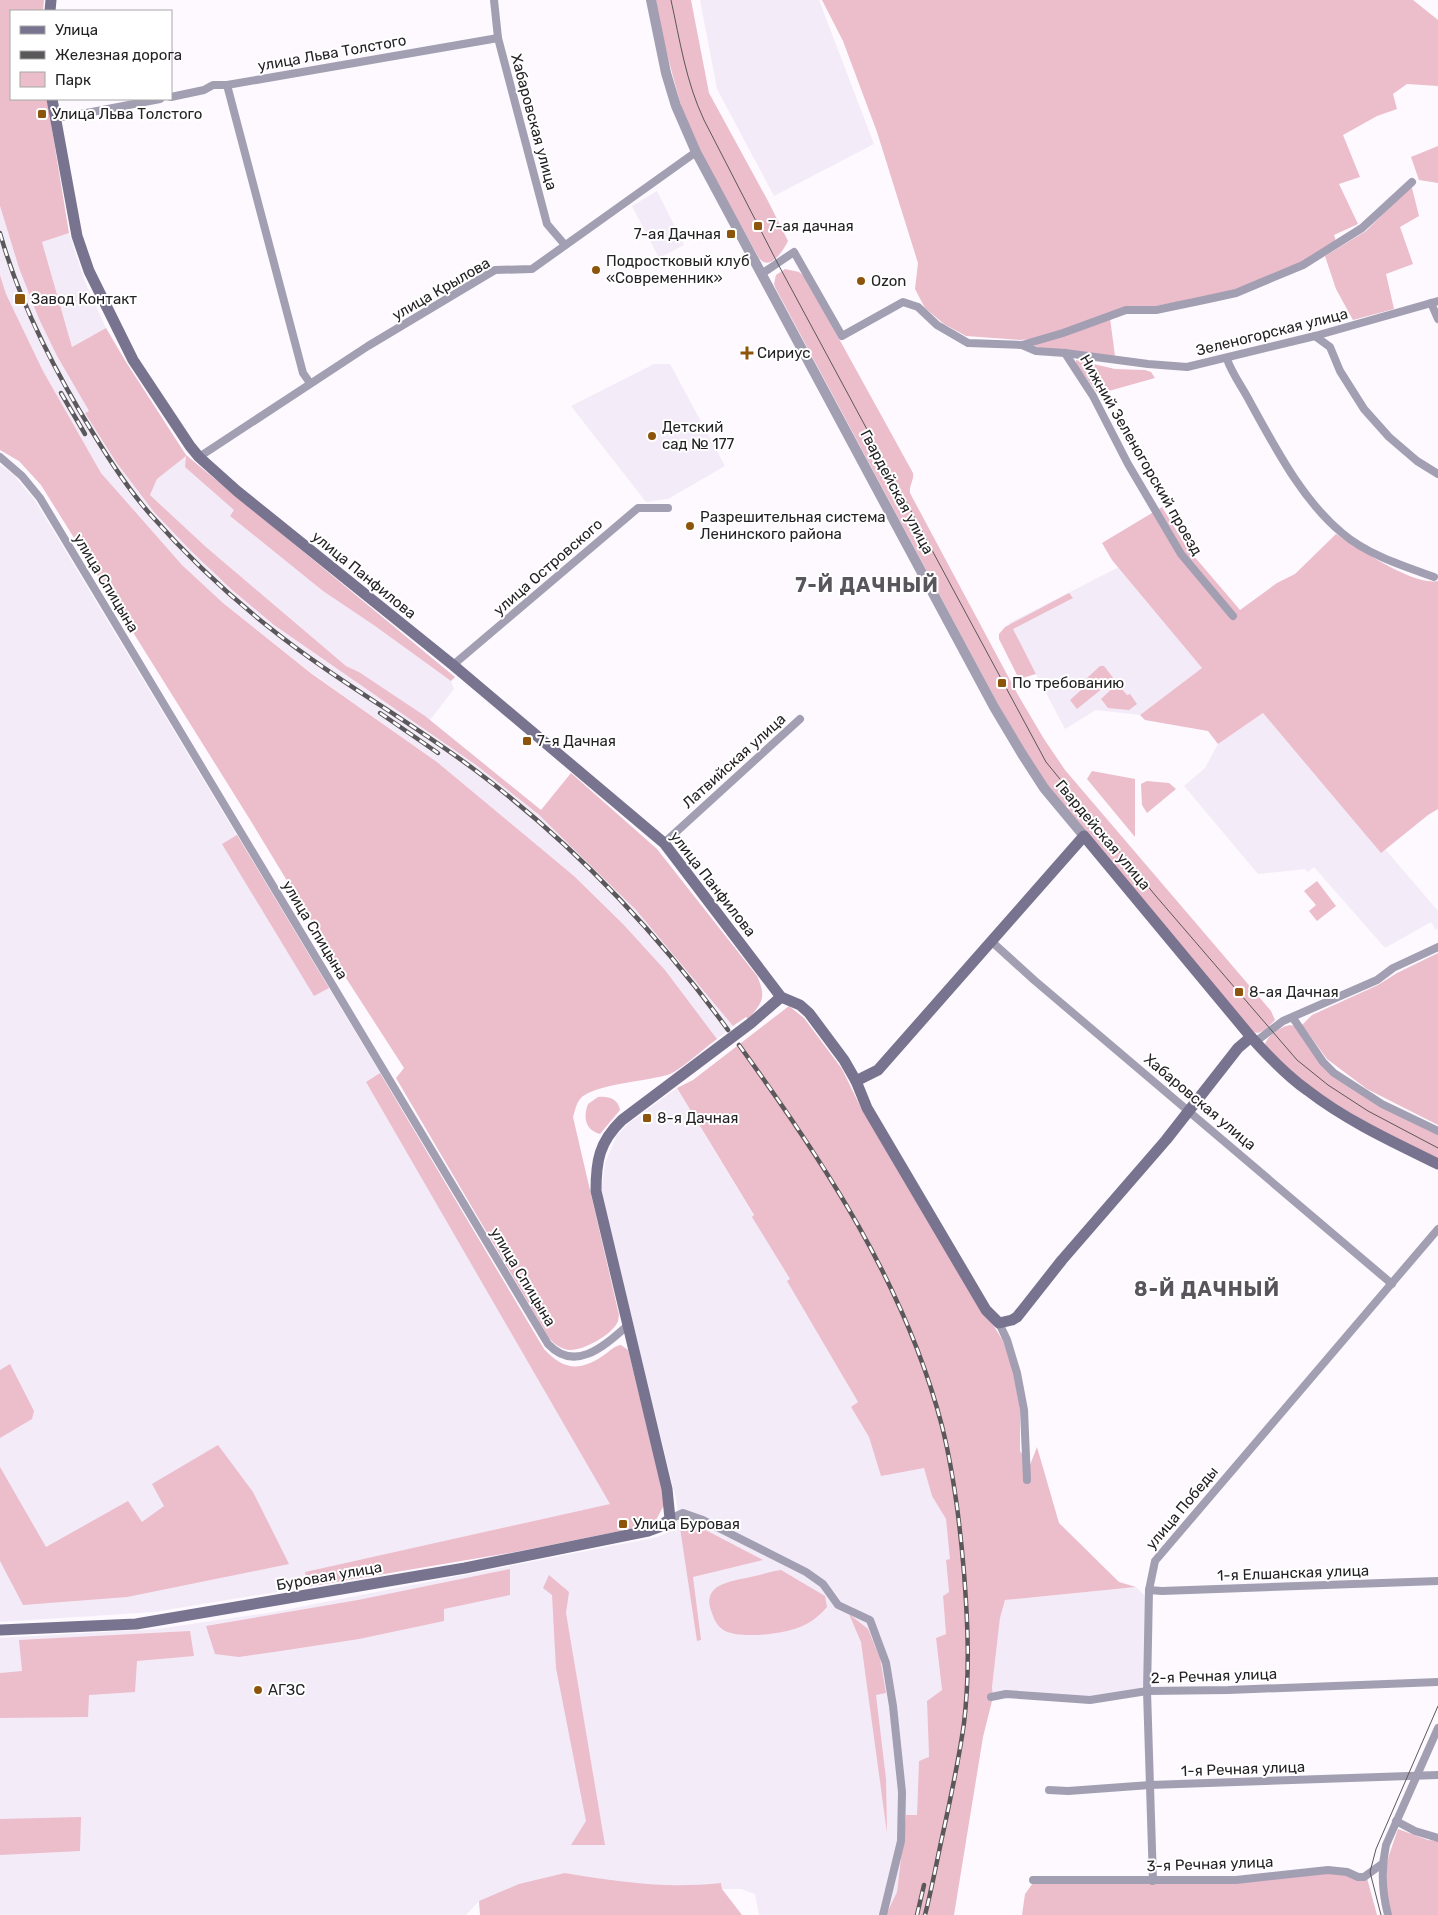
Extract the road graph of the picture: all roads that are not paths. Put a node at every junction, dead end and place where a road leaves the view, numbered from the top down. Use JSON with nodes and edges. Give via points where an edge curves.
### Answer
{"nodes":[{"id":1,"x":494,"y":0,"type":"edge"},
{"id":2,"x":651,"y":0,"type":"edge"},
{"id":3,"x":498,"y":38,"type":"junction"},
{"id":4,"x":227,"y":85,"type":"junction"},
{"id":5,"x":172,"y":96,"type":"edge"},
{"id":6,"x":52,"y":100,"type":"edge"},
{"id":7,"x":155,"y":100,"type":"edge"},
{"id":8,"x":55,"y":118,"type":"junction"},
{"id":9,"x":696,"y":152,"type":"junction"},
{"id":10,"x":1412,"y":182,"type":"dead end"},
{"id":11,"x":565,"y":245,"type":"junction"},
{"id":12,"x":763,"y":273,"type":"junction"},
{"id":13,"x":1435,"y":302,"type":"edge"},
{"id":14,"x":1438,"y":319,"type":"edge"},
{"id":15,"x":1315,"y":336,"type":"junction"},
{"id":16,"x":1022,"y":345,"type":"junction"},
{"id":17,"x":1065,"y":353,"type":"junction"},
{"id":18,"x":1227,"y":359,"type":"junction"},
{"id":19,"x":310,"y":384,"type":"junction"},
{"id":20,"x":0,"y":457,"type":"edge"},
{"id":21,"x":199,"y":457,"type":"junction"},
{"id":22,"x":1438,"y":474,"type":"edge"},
{"id":23,"x":668,"y":508,"type":"dead end"},
{"id":24,"x":1434,"y":577,"type":"dead end"},
{"id":25,"x":1233,"y":616,"type":"dead end"},
{"id":26,"x":453,"y":665,"type":"junction"},
{"id":27,"x":800,"y":719,"type":"dead end"},
{"id":28,"x":1084,"y":836,"type":"junction"},
{"id":29,"x":664,"y":843,"type":"junction"},
{"id":30,"x":991,"y":941,"type":"junction"},
{"id":31,"x":1438,"y":947,"type":"edge"},
{"id":32,"x":781,"y":997,"type":"junction"},
{"id":33,"x":1293,"y":1018,"type":"junction"},
{"id":34,"x":1253,"y":1040,"type":"junction"},
{"id":35,"x":856,"y":1081,"type":"junction"},
{"id":36,"x":1190,"y":1110,"type":"junction"},
{"id":37,"x":1438,"y":1131,"type":"edge"},
{"id":38,"x":1438,"y":1164,"type":"edge"},
{"id":39,"x":1438,"y":1229,"type":"edge"},
{"id":40,"x":1392,"y":1284,"type":"junction"},
{"id":41,"x":999,"y":1323,"type":"junction"},
{"id":42,"x":628,"y":1326,"type":"junction"},
{"id":43,"x":1027,"y":1480,"type":"dead end"},
{"id":44,"x":670,"y":1519,"type":"junction"},
{"id":45,"x":1438,"y":1581,"type":"edge"},
{"id":46,"x":1149,"y":1590,"type":"junction"},
{"id":47,"x":0,"y":1630,"type":"edge"},
{"id":48,"x":1438,"y":1682,"type":"edge"},
{"id":49,"x":1146,"y":1691,"type":"junction"},
{"id":50,"x":992,"y":1697,"type":"dead end"},
{"id":51,"x":1438,"y":1728,"type":"edge"},
{"id":52,"x":1438,"y":1775,"type":"edge"},
{"id":53,"x":1417,"y":1776,"type":"junction"},
{"id":54,"x":1150,"y":1785,"type":"junction"},
{"id":55,"x":1049,"y":1790,"type":"dead end"},
{"id":56,"x":1396,"y":1821,"type":"junction"},
{"id":57,"x":1438,"y":1838,"type":"edge"},
{"id":58,"x":1382,"y":1864,"type":"junction"},
{"id":59,"x":1033,"y":1880,"type":"dead end"},
{"id":60,"x":1153,"y":1881,"type":"junction"},
{"id":61,"x":883,"y":1915,"type":"edge"},
{"id":62,"x":1388,"y":1915,"type":"edge"}],
"edges":[{"from":1,"to":3,"type":"street","name":"Хабаровская улица"},
{"from":2,"to":9,"type":"street","name":"Гвардейская улица","via":[[666,74]]},
{"from":3,"to":4,"type":"street","name":"улица Льва Толстого"},
{"from":3,"to":11,"type":"street","name":"Хабаровская улица","via":[[547,224]]},
{"from":4,"to":5,"type":"street","name":"улица Льва Толстого","via":[[213,85],[204,90]]},
{"from":4,"to":19,"type":"street","via":[[304,373]]},
{"from":6,"to":8,"type":"main road","name":"улица Панфилова"},
{"from":7,"to":8,"type":"street"},
{"from":8,"to":21,"type":"main road","name":"улица Панфилова","via":[[77,236],[89,271],[133,360]]},
{"from":9,"to":11,"type":"street","name":"улица Крылова"},
{"from":9,"to":12,"type":"street","name":"Гвардейская улица"},
{"from":10,"to":16,"type":"street","via":[[1362,228],[1303,265],[1236,293],[1156,310],[1126,310]]},
{"from":11,"to":19,"type":"street","name":"улица Крылова","via":[[532,269],[495,270]]},
{"from":12,"to":16,"type":"street","via":[[794,252],[842,336],[903,302],[918,307],[937,325],[968,343]]},
{"from":12,"to":28,"type":"street","name":"Гвардейская улица","via":[[994,707],[1044,788]]},
{"from":13,"to":14,"type":"street"},
{"from":13,"to":15,"type":"street","name":"Зеленогорская улица"},
{"from":15,"to":18,"type":"street","name":"Зеленогорская улица"},
{"from":15,"to":22,"type":"street","via":[[1330,347],[1364,410],[1389,437]]},
{"from":16,"to":17,"type":"street","name":"Зеленогорская улица","via":[[1036,351]]},
{"from":17,"to":18,"type":"street","name":"Зеленогорская улица","via":[[1187,367]]},
{"from":17,"to":25,"type":"street","name":"Нижний Зеленогорский проезд","via":[[1093,396],[1128,464],[1181,554]]},
{"from":18,"to":24,"type":"street","via":[[1296,480],[1342,533],[1399,565]]},
{"from":19,"to":21,"type":"street","name":"улица Крылова"},
{"from":20,"to":42,"type":"street","name":"улица Спицына","via":[[40,498],[548,1344],[557,1354],[581,1356],[596,1351]]},
{"from":21,"to":26,"type":"main road","name":"улица Панфилова"},
{"from":23,"to":26,"type":"street","name":"улица Островского","via":[[638,508]]},
{"from":26,"to":29,"type":"main road","name":"улица Панфилова"},
{"from":27,"to":29,"type":"street","name":"Латвийская улица"},
{"from":28,"to":30,"type":"main road"},
{"from":28,"to":34,"type":"main road","name":"Гвардейская улица"},
{"from":29,"to":32,"type":"main road","name":"улица Панфилова"},
{"from":30,"to":35,"type":"main road","via":[[878,1070]]},
{"from":30,"to":36,"type":"street","name":"Хабаровская улица"},
{"from":31,"to":33,"type":"street","via":[[1393,968],[1377,980]]},
{"from":32,"to":35,"type":"main road","via":[[809,1013]]},
{"from":32,"to":42,"type":"main road","via":[[687,1073],[622,1120],[605,1140],[599,1156],[596,1191]]},
{"from":33,"to":34,"type":"street"},
{"from":33,"to":37,"type":"street","via":[[1334,1073],[1382,1104]]},
{"from":34,"to":36,"type":"main road","via":[[1238,1048]]},
{"from":34,"to":38,"type":"main road","name":"Гвардейская улица","via":[[1307,1091],[1367,1129]]},
{"from":35,"to":41,"type":"main road","via":[[867,1108],[960,1266],[986,1310]]},
{"from":36,"to":40,"type":"street","name":"Хабаровская улица"},
{"from":36,"to":41,"type":"main road","via":[[1017,1317]]},
{"from":39,"to":40,"type":"street","name":"улица Победы"},
{"from":40,"to":46,"type":"street","name":"улица Победы","via":[[1154,1561]]},
{"from":41,"to":43,"type":"street","via":[[1008,1340],[1024,1410]]},
{"from":42,"to":44,"type":"main road","via":[[667,1489]]},
{"from":44,"to":47,"type":"main road","name":"Буровая улица","via":[[659,1527],[633,1534],[465,1568],[136,1624]]},
{"from":44,"to":61,"type":"street","via":[[683,1513],[703,1520],[790,1563],[823,1584],[838,1604],[870,1620],[886,1663],[894,1706],[902,1792],[901,1841]]},
{"from":45,"to":46,"type":"street","name":"1-я Елшанская улица"},
{"from":46,"to":49,"type":"street","name":"улица Победы"},
{"from":48,"to":49,"type":"street","name":"2-я Речная улица"},
{"from":49,"to":50,"type":"street","name":"2-я Речная улица","via":[[1090,1700],[1006,1694]]},
{"from":49,"to":54,"type":"street","name":"улица Победы"},
{"from":51,"to":53,"type":"street"},
{"from":52,"to":53,"type":"street","name":"1-я Речная улица"},
{"from":53,"to":54,"type":"street","name":"1-я Речная улица"},
{"from":53,"to":56,"type":"street"},
{"from":54,"to":55,"type":"street","name":"1-я Речная улица"},
{"from":54,"to":60,"type":"street","name":"улица Победы"},
{"from":56,"to":57,"type":"street"},
{"from":56,"to":58,"type":"street"},
{"from":58,"to":60,"type":"street","name":"3-я Речная улица","via":[[1364,1877],[1328,1870],[1236,1880]]},
{"from":58,"to":62,"type":"street"},
{"from":59,"to":60,"type":"street","name":"3-я Речная улица"}]}
